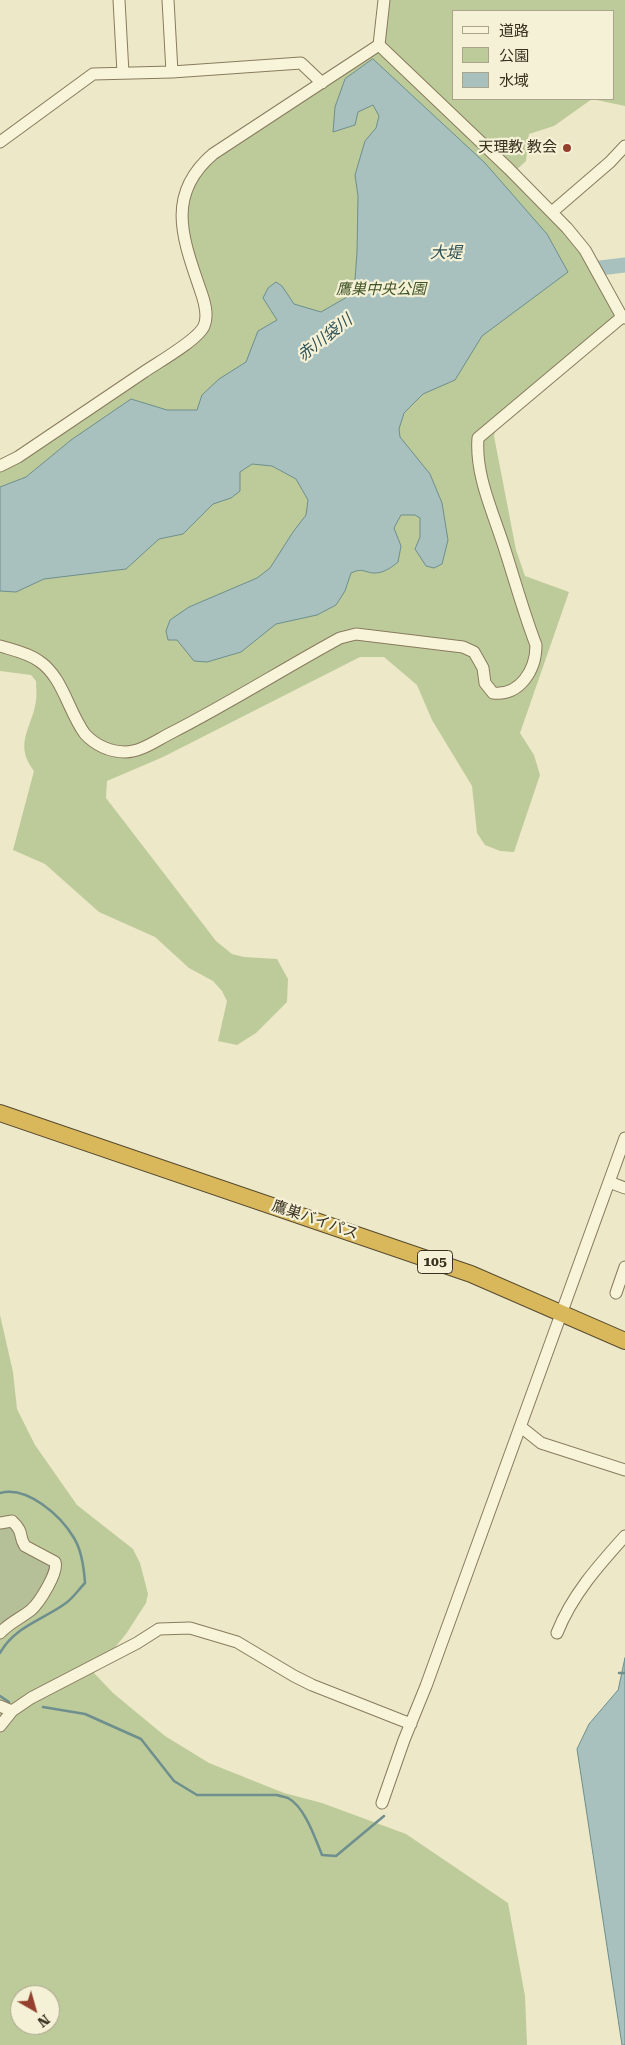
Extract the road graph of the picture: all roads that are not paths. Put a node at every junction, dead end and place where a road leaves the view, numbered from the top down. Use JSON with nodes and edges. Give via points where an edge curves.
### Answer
{"nodes":[{"id":1,"x":119,"y":0,"type":"edge"},
{"id":2,"x":168,"y":0,"type":"edge"},
{"id":3,"x":384,"y":0,"type":"edge"},
{"id":4,"x":378,"y":45,"type":"junction"},
{"id":5,"x":172,"y":72,"type":"junction"},
{"id":6,"x":123,"y":73,"type":"junction"},
{"id":7,"x":322,"y":83,"type":"junction"},
{"id":8,"x":0,"y":142,"type":"edge"},
{"id":9,"x":625,"y":146,"type":"edge"},
{"id":10,"x":552,"y":212,"type":"junction"},
{"id":11,"x":623,"y":318,"type":"edge"},
{"id":12,"x":0,"y":466,"type":"edge"},
{"id":13,"x":0,"y":646,"type":"edge"},
{"id":14,"x":0,"y":1114,"type":"edge"},
{"id":15,"x":625,"y":1138,"type":"edge"},
{"id":16,"x":609,"y":1182,"type":"junction"},
{"id":17,"x":625,"y":1188,"type":"edge"},
{"id":18,"x":625,"y":1267,"type":"edge"},
{"id":19,"x":616,"y":1293,"type":"dead end"},
{"id":20,"x":562,"y":1312,"type":"junction"},
{"id":21,"x":625,"y":1341,"type":"edge"},
{"id":22,"x":520,"y":1427,"type":"junction"},
{"id":23,"x":625,"y":1470,"type":"edge"},
{"id":24,"x":0,"y":1523,"type":"edge"},
{"id":25,"x":625,"y":1536,"type":"edge"},
{"id":26,"x":0,"y":1633,"type":"edge"},
{"id":27,"x":557,"y":1633,"type":"dead end"},
{"id":28,"x":0,"y":1706,"type":"edge"},
{"id":29,"x":12,"y":1711,"type":"junction"},
{"id":30,"x":411,"y":1724,"type":"junction"},
{"id":31,"x":0,"y":1726,"type":"edge"},
{"id":32,"x":382,"y":1803,"type":"dead end"}],
"edges":[{"from":1,"to":6,"type":"street"},
{"from":2,"to":5,"type":"street"},
{"from":3,"to":4,"type":"street"},
{"from":4,"to":7,"type":"street"},
{"from":4,"to":10,"type":"street"},
{"from":5,"to":6,"type":"street"},
{"from":5,"to":7,"type":"street","via":[[302,64]]},
{"from":6,"to":8,"type":"street","via":[[93,74]]},
{"from":7,"to":12,"type":"street","via":[[213,154],[193,176],[181,210],[184,240],[206,312],[204,327],[162,360]]},
{"from":9,"to":10,"type":"street"},
{"from":10,"to":11,"type":"street","via":[[585,250]]},
{"from":11,"to":13,"type":"street","via":[[478,438],[477,451],[488,499],[536,645],[536,658],[515,690],[493,693],[485,683],[483,668],[474,652],[463,647],[356,634],[340,638],[216,709],[140,748],[125,752],[103,748],[91,740],[75,721],[59,684],[40,661]]},
{"from":14,"to":20,"type":"highway","name":"鷹巣バイパス","number":"105","via":[[471,1274]]},
{"from":15,"to":16,"type":"street"},
{"from":16,"to":17,"type":"street"},
{"from":16,"to":20,"type":"street"},
{"from":18,"to":19,"type":"street"},
{"from":20,"to":21,"type":"highway","name":"鷹巣バイパス","number":"105"},
{"from":20,"to":22,"type":"street"},
{"from":22,"to":23,"type":"street","via":[[541,1443]]},
{"from":22,"to":30,"type":"street"},
{"from":24,"to":26,"type":"street","via":[[12,1522],[22,1533],[22,1542],[55,1562],[57,1567],[33,1608]]},
{"from":25,"to":27,"type":"street","via":[[589,1577],[565,1613]]},
{"from":28,"to":29,"type":"street"},
{"from":29,"to":30,"type":"street","via":[[160,1629],[190,1628],[237,1642],[312,1685]]},
{"from":29,"to":31,"type":"street"},
{"from":30,"to":32,"type":"street"}]}
